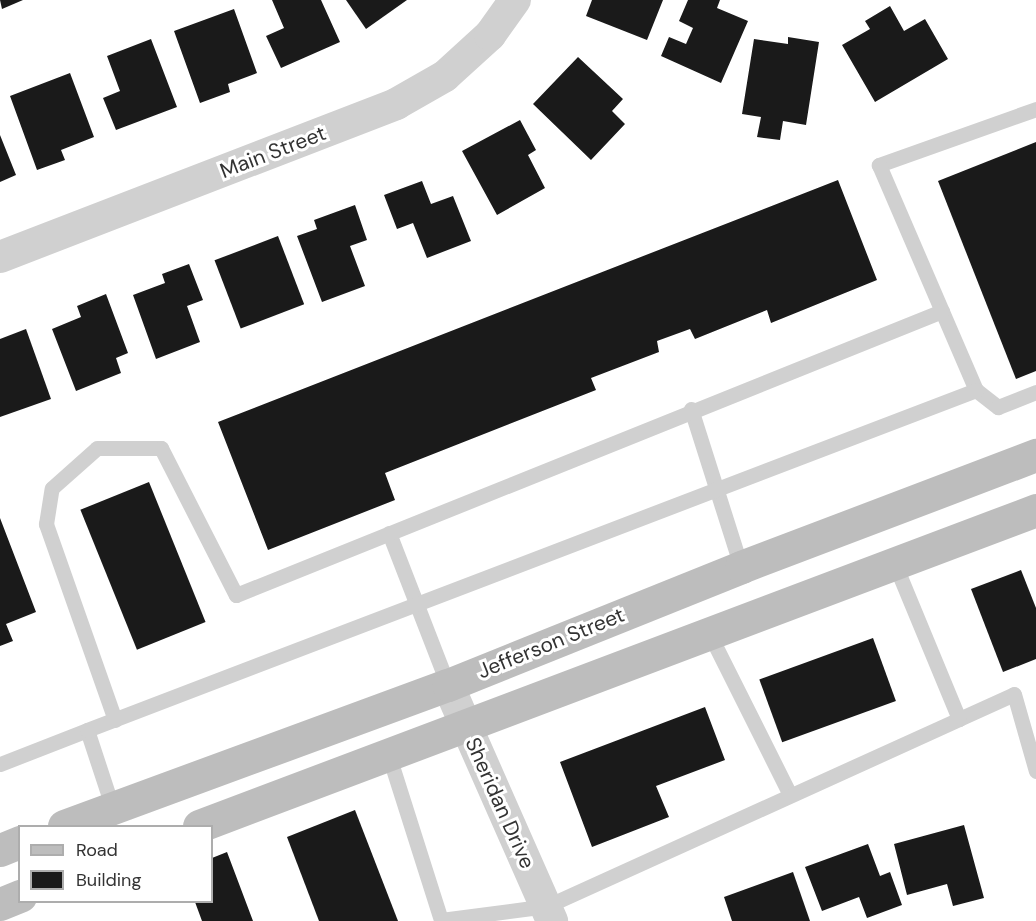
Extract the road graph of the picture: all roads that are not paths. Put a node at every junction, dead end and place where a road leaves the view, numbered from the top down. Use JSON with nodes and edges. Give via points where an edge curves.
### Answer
{"nodes":[{"id":1,"x":515,"y":0,"type":"edge"},
{"id":2,"x":1036,"y":109,"type":"edge"},
{"id":3,"x":0,"y":257,"type":"edge"},
{"id":4,"x":942,"y":311,"type":"junction"},
{"id":5,"x":976,"y":390,"type":"junction"},
{"id":6,"x":1036,"y":392,"type":"edge"},
{"id":7,"x":691,"y":409,"type":"junction"},
{"id":8,"x":1036,"y":455,"type":"edge"},
{"id":9,"x":717,"y":490,"type":"junction"},
{"id":10,"x":1036,"y":510,"type":"edge"},
{"id":11,"x":389,"y":533,"type":"junction"},
{"id":12,"x":894,"y":562,"type":"junction"},
{"id":13,"x":741,"y":567,"type":"junction"},
{"id":14,"x":414,"y":606,"type":"junction"},
{"id":15,"x":710,"y":635,"type":"junction"},
{"id":16,"x":448,"y":685,"type":"junction"},
{"id":17,"x":959,"y":719,"type":"junction"},
{"id":18,"x":115,"y":720,"type":"junction"},
{"id":19,"x":465,"y":723,"type":"junction"},
{"id":20,"x":87,"y":730,"type":"junction"},
{"id":21,"x":388,"y":753,"type":"junction"},
{"id":22,"x":0,"y":764,"type":"edge"},
{"id":23,"x":1036,"y":771,"type":"edge"},
{"id":24,"x":790,"y":795,"type":"junction"},
{"id":25,"x":113,"y":809,"type":"junction"},
{"id":26,"x":66,"y":825,"type":"edge"},
{"id":27,"x":202,"y":825,"type":"edge"},
{"id":28,"x":18,"y":843,"type":"edge"},
{"id":29,"x":0,"y":850,"type":"edge"},
{"id":30,"x":18,"y":897,"type":"edge"},
{"id":31,"x":0,"y":904,"type":"edge"},
{"id":32,"x":549,"y":914,"type":"edge"}],
"edges":[{"from":1,"to":3,"type":"street","name":"Main Street","via":[[490,35],[445,76],[396,104]]},
{"from":2,"to":4,"type":"lane","via":[[879,165]]},
{"from":4,"to":5,"type":"lane"},
{"from":4,"to":7,"type":"lane"},
{"from":5,"to":6,"type":"lane","via":[[998,407]]},
{"from":5,"to":9,"type":"lane"},
{"from":7,"to":9,"type":"lane"},
{"from":7,"to":11,"type":"lane"},
{"from":8,"to":13,"type":"main road","name":"Jefferson Street"},
{"from":9,"to":13,"type":"lane"},
{"from":9,"to":14,"type":"lane"},
{"from":10,"to":12,"type":"main road","name":"Jefferson Street"},
{"from":11,"to":14,"type":"lane"},
{"from":11,"to":18,"type":"lane","via":[[236,595],[160,448],[97,448],[52,488],[46,524]]},
{"from":12,"to":15,"type":"main road","name":"Jefferson Street"},
{"from":12,"to":17,"type":"lane"},
{"from":13,"to":16,"type":"main road","name":"Jefferson Street"},
{"from":14,"to":16,"type":"lane"},
{"from":14,"to":18,"type":"lane"},
{"from":15,"to":19,"type":"main road","name":"Jefferson Street"},
{"from":15,"to":24,"type":"lane"},
{"from":16,"to":19,"type":"street","name":"Sheridan Drive"},
{"from":16,"to":25,"type":"main road","name":"Jefferson Street"},
{"from":17,"to":23,"type":"lane","via":[[1014,694]]},
{"from":17,"to":24,"type":"lane"},
{"from":18,"to":20,"type":"lane"},
{"from":19,"to":21,"type":"main road","name":"Jefferson Street"},
{"from":19,"to":32,"type":"street","name":"Sheridan Drive"},
{"from":20,"to":22,"type":"lane"},
{"from":20,"to":25,"type":"lane"},
{"from":21,"to":27,"type":"main road","name":"Jefferson Street"},
{"from":21,"to":32,"type":"lane","via":[[441,920]]},
{"from":24,"to":32,"type":"lane"},
{"from":25,"to":26,"type":"main road","name":"Jefferson Street"},
{"from":28,"to":29,"type":"main road"},
{"from":30,"to":31,"type":"main road"}]}
